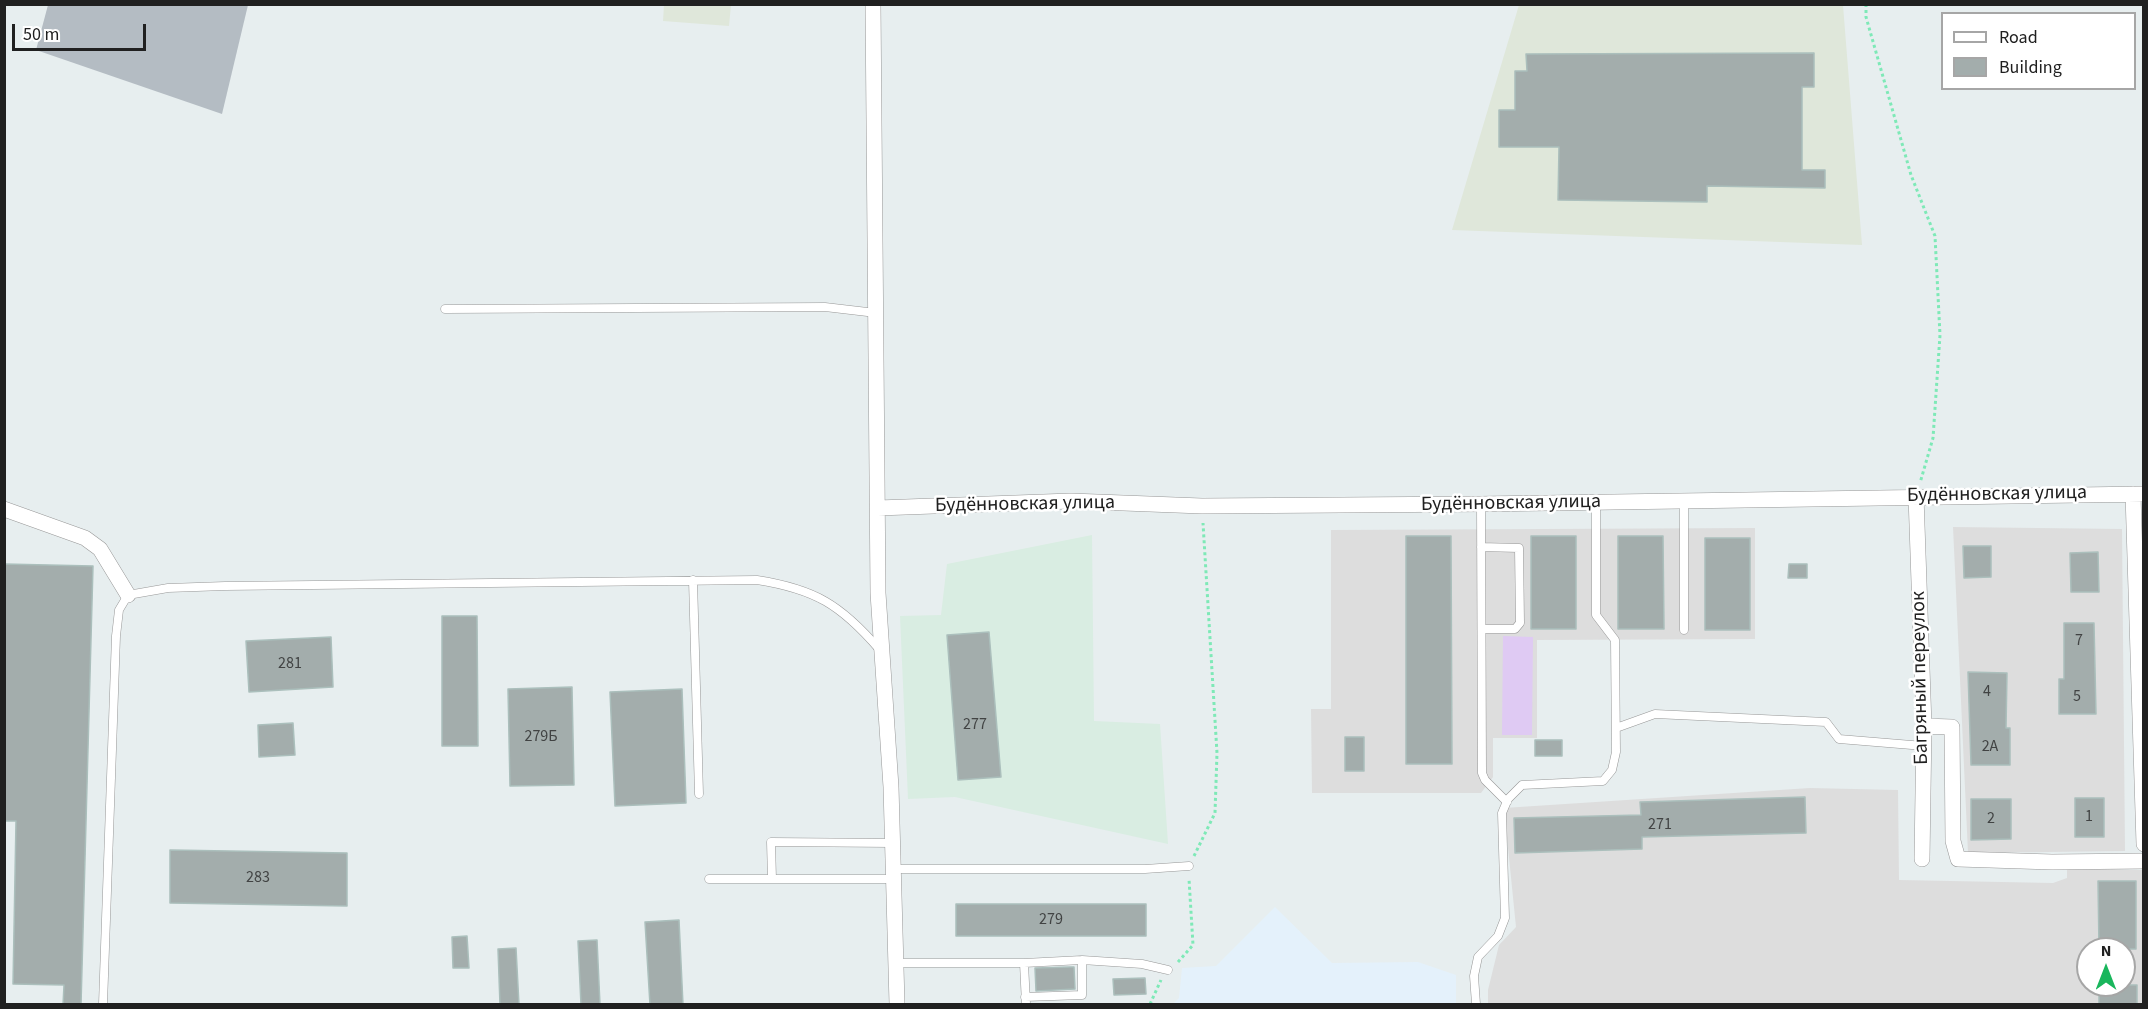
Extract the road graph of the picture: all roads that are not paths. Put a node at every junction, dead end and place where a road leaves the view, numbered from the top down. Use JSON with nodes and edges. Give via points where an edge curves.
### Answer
{"nodes":[{"id":1,"x":873,"y":4,"type":"edge"},
{"id":2,"x":445,"y":309,"type":"dead end"},
{"id":3,"x":877,"y":313,"type":"junction"},
{"id":4,"x":2138,"y":494,"type":"edge"},
{"id":5,"x":1916,"y":496,"type":"junction"},
{"id":6,"x":1684,"y":502,"type":"junction"},
{"id":7,"x":1596,"y":503,"type":"junction"},
{"id":8,"x":1482,"y":504,"type":"junction"},
{"id":9,"x":878,"y":508,"type":"junction"},
{"id":10,"x":4,"y":509,"type":"edge"},
{"id":11,"x":1482,"y":547,"type":"junction"},
{"id":12,"x":693,"y":580,"type":"junction"},
{"id":13,"x":128,"y":594,"type":"junction"},
{"id":14,"x":1482,"y":629,"type":"junction"},
{"id":15,"x":1684,"y":630,"type":"dead end"},
{"id":16,"x":882,"y":652,"type":"junction"},
{"id":17,"x":1924,"y":726,"type":"junction"},
{"id":18,"x":1616,"y":728,"type":"junction"},
{"id":19,"x":1924,"y":746,"type":"junction"},
{"id":20,"x":699,"y":794,"type":"dead end"},
{"id":21,"x":1507,"y":802,"type":"junction"},
{"id":22,"x":893,"y":843,"type":"junction"},
{"id":23,"x":2144,"y":844,"type":"edge"},
{"id":24,"x":1922,"y":859,"type":"dead end"},
{"id":25,"x":2144,"y":861,"type":"edge"},
{"id":26,"x":1189,"y":866,"type":"road end"},
{"id":27,"x":894,"y":874,"type":"junction"},
{"id":28,"x":709,"y":879,"type":"dead end"},
{"id":29,"x":772,"y":879,"type":"junction"},
{"id":30,"x":1082,"y":960,"type":"junction"},
{"id":31,"x":897,"y":963,"type":"junction"},
{"id":32,"x":1024,"y":963,"type":"junction"},
{"id":33,"x":1168,"y":970,"type":"road end"},
{"id":34,"x":1026,"y":1001,"type":"edge"},
{"id":35,"x":103,"y":1005,"type":"edge"},
{"id":36,"x":897,"y":1005,"type":"edge"},
{"id":37,"x":1476,"y":1005,"type":"edge"}],
"edges":[{"from":1,"to":3,"type":"street"},
{"from":2,"to":3,"type":"lane","via":[[825,307]]},
{"from":3,"to":9,"type":"street"},
{"from":4,"to":5,"type":"street","name":"Будённовская улица"},
{"from":4,"to":23,"type":"street"},
{"from":5,"to":6,"type":"street","name":"Будённовская улица"},
{"from":5,"to":17,"type":"street","name":"Багряный переулок"},
{"from":6,"to":7,"type":"street","name":"Будённовская улица"},
{"from":6,"to":15,"type":"lane"},
{"from":7,"to":8,"type":"street","name":"Будённовская улица"},
{"from":7,"to":18,"type":"lane","via":[[1596,615],[1615,640]]},
{"from":8,"to":9,"type":"street","name":"Будённовская улица","via":[[1202,506],[1071,501]]},
{"from":8,"to":11,"type":"lane"},
{"from":9,"to":16,"type":"street"},
{"from":10,"to":13,"type":"street","via":[[86,538],[99,549]]},
{"from":11,"to":14,"type":"lane"},
{"from":11,"to":14,"type":"lane","via":[[1519,548],[1520,623],[1515,629]]},
{"from":12,"to":13,"type":"lane","via":[[225,586]]},
{"from":12,"to":16,"type":"lane","via":[[758,580],[790,585],[844,611]]},
{"from":12,"to":20,"type":"lane"},
{"from":13,"to":35,"type":"lane","via":[[119,610],[116,636]]},
{"from":14,"to":21,"type":"lane","via":[[1482,773]]},
{"from":16,"to":22,"type":"street"},
{"from":17,"to":19,"type":"street","name":"Багряный переулок"},
{"from":17,"to":25,"type":"street","via":[[1952,727],[1953,841],[1958,859]]},
{"from":18,"to":19,"type":"lane","via":[[1655,714],[1777,718],[1826,722],[1839,739]]},
{"from":18,"to":21,"type":"lane","via":[[1612,770],[1603,781],[1522,785]]},
{"from":19,"to":24,"type":"street","name":"Багряный переулок"},
{"from":21,"to":37,"type":"lane","via":[[1502,813],[1505,918],[1498,936],[1478,957],[1474,976]]},
{"from":22,"to":27,"type":"street"},
{"from":22,"to":29,"type":"lane","via":[[771,842]]},
{"from":26,"to":27,"type":"lane"},
{"from":27,"to":29,"type":"lane"},
{"from":27,"to":31,"type":"street"},
{"from":28,"to":29,"type":"lane"},
{"from":30,"to":32,"type":"lane"},
{"from":30,"to":33,"type":"lane"},
{"from":30,"to":34,"type":"lane","via":[[1082,995]]},
{"from":31,"to":32,"type":"lane"},
{"from":31,"to":36,"type":"street"},
{"from":32,"to":34,"type":"lane"}]}
